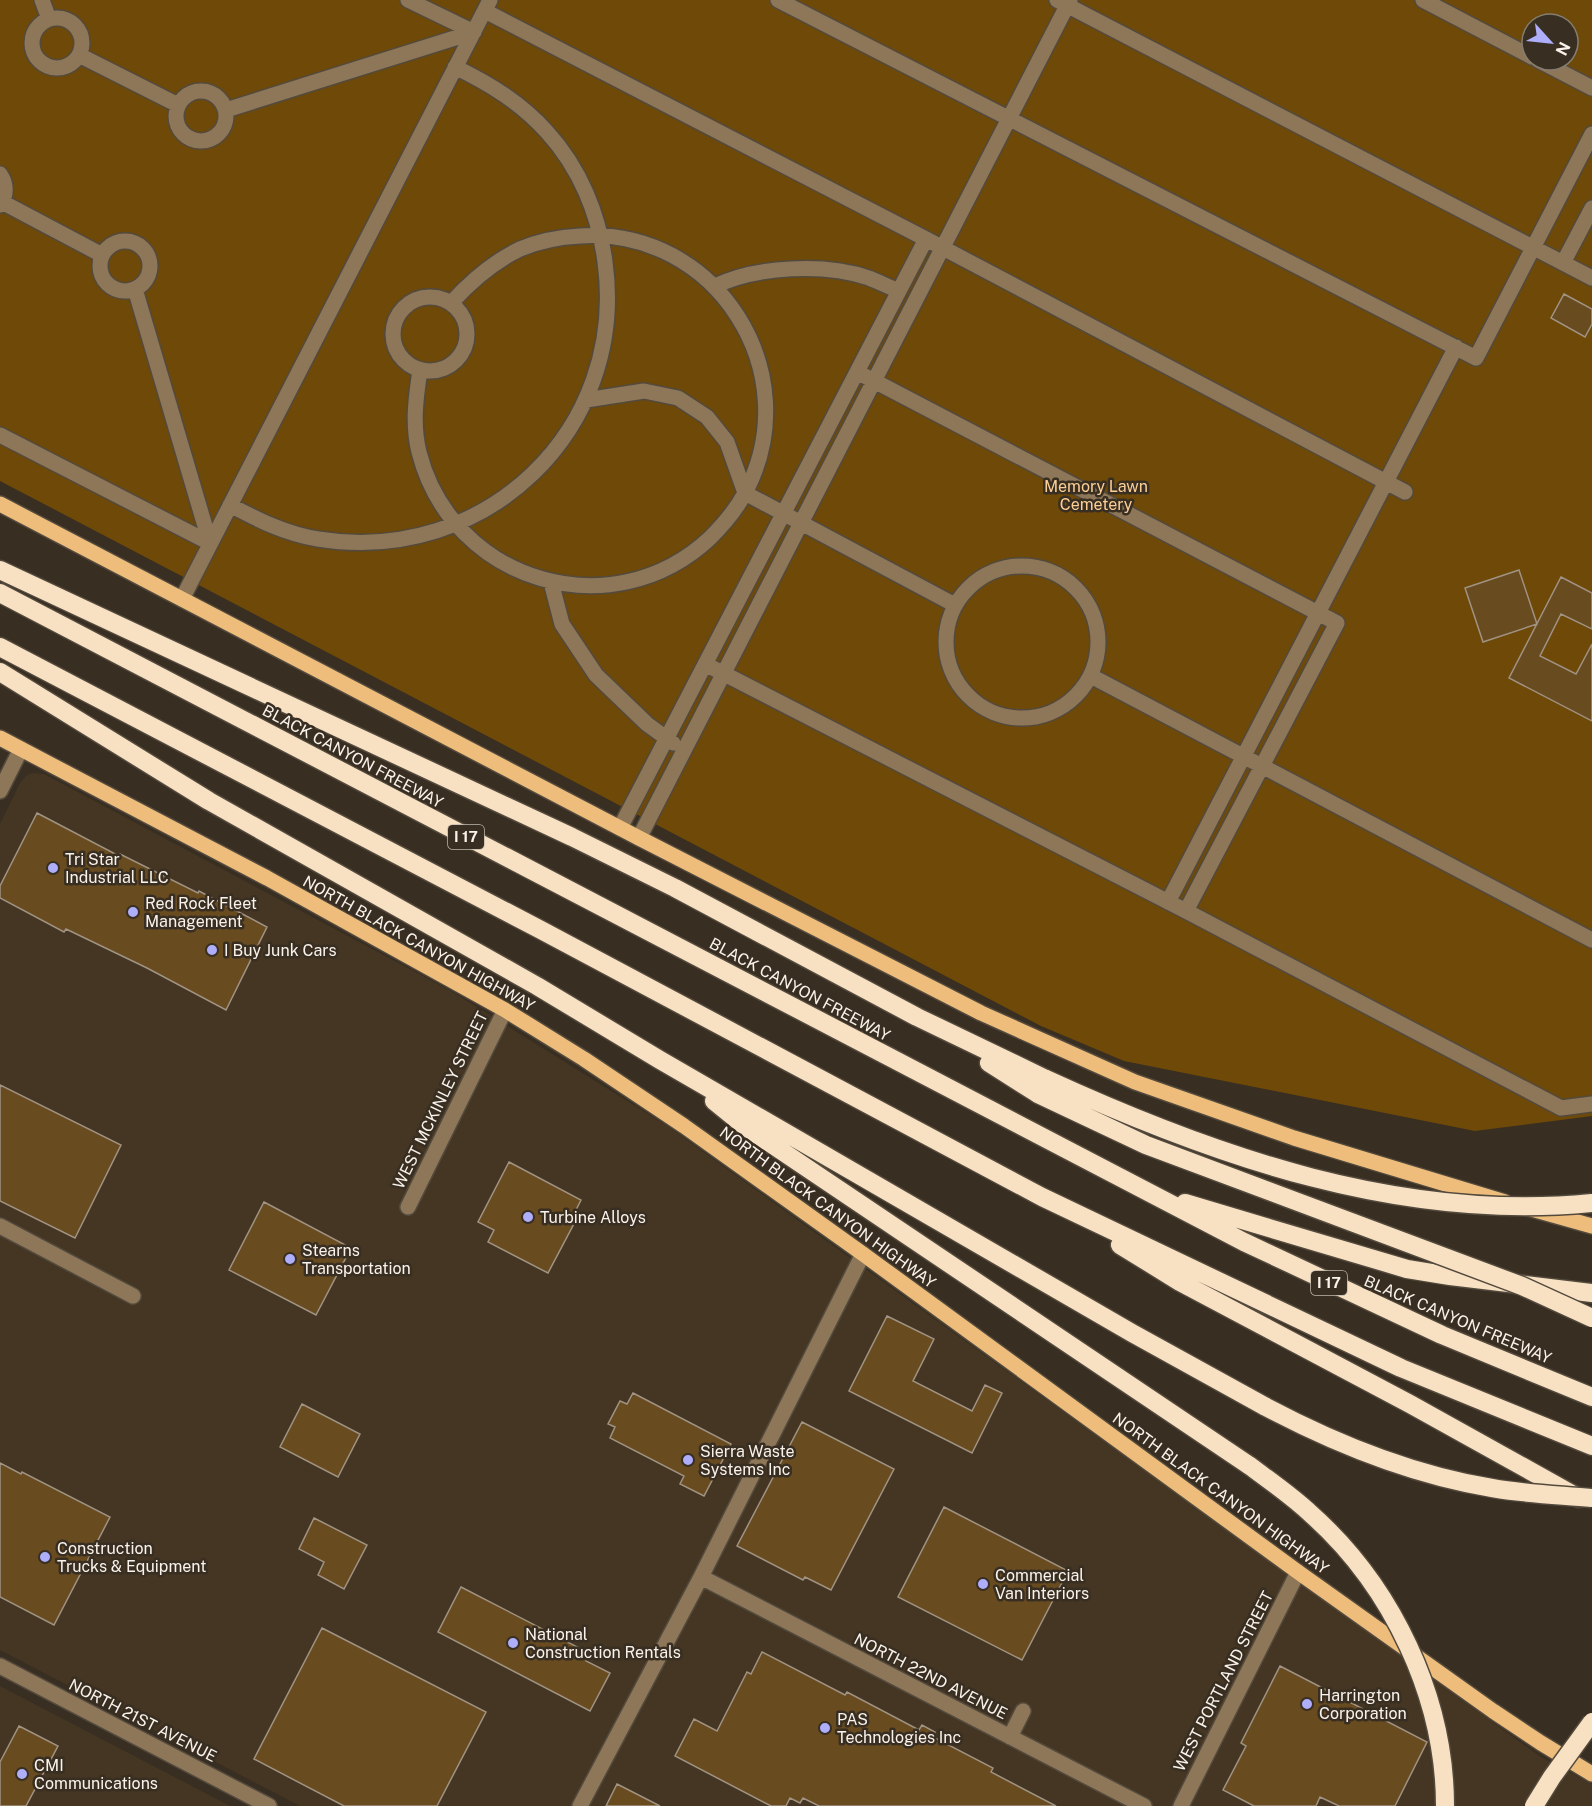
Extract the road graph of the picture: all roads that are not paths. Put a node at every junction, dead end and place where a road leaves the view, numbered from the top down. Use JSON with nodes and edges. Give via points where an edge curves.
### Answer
{"nodes":[{"id":1,"x":42,"y":0,"type":"edge"},
{"id":2,"x":408,"y":0,"type":"edge"},
{"id":3,"x":778,"y":0,"type":"edge"},
{"id":4,"x":1423,"y":0,"type":"edge"},
{"id":5,"x":1065,"y":2,"type":"edge"},
{"id":6,"x":487,"y":5,"type":"edge"},
{"id":7,"x":49,"y":19,"type":"junction"},
{"id":8,"x":474,"y":32,"type":"junction"},
{"id":9,"x":1520,"y":51,"type":"edge"},
{"id":10,"x":79,"y":55,"type":"junction"},
{"id":11,"x":455,"y":67,"type":"junction"},
{"id":12,"x":1561,"y":72,"type":"edge"},
{"id":13,"x":1592,"y":88,"type":"edge"},
{"id":14,"x":178,"y":105,"type":"junction"},
{"id":15,"x":226,"y":110,"type":"junction"},
{"id":16,"x":1009,"y":118,"type":"junction"},
{"id":17,"x":1592,"y":134,"type":"edge"},
{"id":18,"x":0,"y":174,"type":"edge"},
{"id":19,"x":1,"y":203,"type":"edge"},
{"id":20,"x":1592,"y":208,"type":"edge"},
{"id":21,"x":602,"y":234,"type":"junction"},
{"id":22,"x":926,"y":239,"type":"junction"},
{"id":23,"x":1533,"y":247,"type":"junction"},
{"id":24,"x":942,"y":248,"type":"junction"},
{"id":25,"x":102,"y":255,"type":"junction"},
{"id":26,"x":1563,"y":263,"type":"junction"},
{"id":27,"x":1592,"y":278,"type":"edge"},
{"id":28,"x":715,"y":286,"type":"junction"},
{"id":29,"x":135,"y":289,"type":"junction"},
{"id":30,"x":899,"y":291,"type":"junction"},
{"id":31,"x":451,"y":303,"type":"junction"},
{"id":32,"x":1456,"y":347,"type":"junction"},
{"id":33,"x":420,"y":370,"type":"junction"},
{"id":34,"x":857,"y":372,"type":"junction"},
{"id":35,"x":874,"y":381,"type":"junction"},
{"id":36,"x":586,"y":400,"type":"junction"},
{"id":37,"x":0,"y":435,"type":"edge"},
{"id":38,"x":1386,"y":482,"type":"junction"},
{"id":39,"x":1405,"y":492,"type":"dead end"},
{"id":40,"x":745,"y":493,"type":"junction"},
{"id":41,"x":0,"y":504,"type":"edge"},
{"id":42,"x":230,"y":505,"type":"junction"},
{"id":43,"x":783,"y":514,"type":"junction"},
{"id":44,"x":800,"y":523,"type":"junction"},
{"id":45,"x":456,"y":525,"type":"junction"},
{"id":46,"x":210,"y":543,"type":"junction"},
{"id":47,"x":0,"y":570,"type":"edge"},
{"id":48,"x":551,"y":582,"type":"junction"},
{"id":49,"x":0,"y":593,"type":"edge"},
{"id":50,"x":182,"y":599,"type":"junction"},
{"id":51,"x":955,"y":605,"type":"junction"},
{"id":52,"x":1318,"y":613,"type":"junction"},
{"id":53,"x":0,"y":647,"type":"edge"},
{"id":54,"x":705,"y":664,"type":"junction"},
{"id":55,"x":0,"y":672,"type":"edge"},
{"id":56,"x":723,"y":674,"type":"junction"},
{"id":57,"x":1090,"y":676,"type":"junction"},
{"id":58,"x":0,"y":738,"type":"edge"},
{"id":59,"x":666,"y":739,"type":"junction"},
{"id":60,"x":21,"y":749,"type":"junction"},
{"id":61,"x":684,"y":749,"type":"junction"},
{"id":62,"x":1244,"y":756,"type":"junction"},
{"id":63,"x":1262,"y":766,"type":"junction"},
{"id":64,"x":0,"y":791,"type":"edge"},
{"id":65,"x":620,"y":828,"type":"junction"},
{"id":66,"x":639,"y":838,"type":"junction"},
{"id":67,"x":1167,"y":902,"type":"junction"},
{"id":68,"x":1186,"y":911,"type":"junction"},
{"id":69,"x":1592,"y":940,"type":"edge"},
{"id":70,"x":505,"y":1010,"type":"junction"},
{"id":71,"x":660,"y":1060,"type":"junction"},
{"id":72,"x":1042,"y":1087,"type":"junction"},
{"id":73,"x":1592,"y":1104,"type":"edge"},
{"id":74,"x":1142,"y":1190,"type":"junction"},
{"id":75,"x":1042,"y":1197,"type":"junction"},
{"id":76,"x":1592,"y":1203,"type":"edge"},
{"id":77,"x":408,"y":1207,"type":"dead end"},
{"id":78,"x":0,"y":1226,"type":"edge"},
{"id":79,"x":1592,"y":1226,"type":"edge"},
{"id":80,"x":863,"y":1254,"type":"junction"},
{"id":81,"x":1592,"y":1293,"type":"edge"},
{"id":82,"x":133,"y":1296,"type":"dead end"},
{"id":83,"x":1592,"y":1318,"type":"edge"},
{"id":84,"x":1592,"y":1397,"type":"edge"},
{"id":85,"x":1592,"y":1446,"type":"edge"},
{"id":86,"x":1592,"y":1498,"type":"edge"},
{"id":87,"x":1592,"y":1505,"type":"edge"},
{"id":88,"x":1298,"y":1572,"type":"junction"},
{"id":89,"x":701,"y":1577,"type":"junction"},
{"id":90,"x":0,"y":1666,"type":"edge"},
{"id":91,"x":1023,"y":1711,"type":"dead end"},
{"id":92,"x":1592,"y":1722,"type":"edge"},
{"id":93,"x":1010,"y":1737,"type":"junction"},
{"id":94,"x":1592,"y":1774,"type":"edge"},
{"id":95,"x":269,"y":1806,"type":"edge"},
{"id":96,"x":580,"y":1806,"type":"edge"},
{"id":97,"x":1144,"y":1806,"type":"edge"},
{"id":98,"x":1181,"y":1806,"type":"edge"},
{"id":99,"x":1445,"y":1806,"type":"edge"},
{"id":100,"x":1534,"y":1806,"type":"edge"}],
"edges":[{"from":1,"to":7,"type":"street"},
{"from":2,"to":8,"type":"street"},
{"from":3,"to":16,"type":"street"},
{"from":4,"to":9,"type":"street"},
{"from":5,"to":16,"type":"street"},
{"from":5,"to":23,"type":"street"},
{"from":6,"to":8,"type":"street"},
{"from":6,"to":22,"type":"street"},
{"from":7,"to":10,"type":"street","via":[[73,23],[82,38]]},
{"from":7,"to":10,"type":"street","via":[[32,36],[37,59],[59,68]]},
{"from":8,"to":11,"type":"street"},
{"from":8,"to":15,"type":"street"},
{"from":10,"to":14,"type":"street"},
{"from":11,"to":21,"type":"street","via":[[520,106],[548,133],[571,164]]},
{"from":11,"to":42,"type":"street"},
{"from":12,"to":13,"type":"street"},
{"from":14,"to":15,"type":"street","via":[[189,94],[204,91],[218,97]]},
{"from":14,"to":15,"type":"street","via":[[176,122],[180,130],[186,137],[202,142],[218,135]]},
{"from":16,"to":24,"type":"street"},
{"from":16,"to":32,"type":"street"},
{"from":17,"to":23,"type":"street"},
{"from":18,"to":19,"type":"street","via":[[6,186]]},
{"from":19,"to":25,"type":"street"},
{"from":20,"to":26,"type":"street"},
{"from":21,"to":28,"type":"street","via":[[667,252]]},
{"from":21,"to":31,"type":"street","via":[[560,237],[521,249],[486,269]]},
{"from":21,"to":36,"type":"street","via":[[609,290],[604,346]]},
{"from":22,"to":24,"type":"street"},
{"from":22,"to":30,"type":"street"},
{"from":23,"to":26,"type":"street"},
{"from":23,"to":32,"type":"street","via":[[1476,358]]},
{"from":24,"to":35,"type":"street"},
{"from":24,"to":38,"type":"street"},
{"from":25,"to":29,"type":"street","via":[[100,272],[110,287]]},
{"from":25,"to":29,"type":"street","via":[[113,243],[121,241],[143,248],[150,271]]},
{"from":26,"to":27,"type":"street"},
{"from":28,"to":30,"type":"street","via":[[740,276],[827,270],[867,278]]},
{"from":28,"to":40,"type":"street","via":[[739,315],[755,348],[764,385],[766,422],[759,459]]},
{"from":29,"to":46,"type":"street"},
{"from":30,"to":34,"type":"street"},
{"from":31,"to":33,"type":"street","via":[[464,319],[464,349],[441,369]]},
{"from":31,"to":33,"type":"street","via":[[441,297],[417,298],[399,313],[392,335],[395,347],[401,357]]},
{"from":32,"to":38,"type":"street"},
{"from":33,"to":45,"type":"street","via":[[415,410],[419,451],[433,489]]},
{"from":34,"to":35,"type":"street"},
{"from":34,"to":43,"type":"street"},
{"from":35,"to":44,"type":"street"},
{"from":35,"to":52,"type":"street"},
{"from":36,"to":40,"type":"street","via":[[644,391],[678,398],[707,417],[727,442]]},
{"from":36,"to":45,"type":"street","via":[[563,440],[533,475],[497,504]]},
{"from":37,"to":46,"type":"street"},
{"from":38,"to":39,"type":"street"},
{"from":38,"to":52,"type":"street"},
{"from":40,"to":43,"type":"street"},
{"from":40,"to":48,"type":"street","via":[[723,525],[696,551],[663,571],[627,583],[589,587]]},
{"from":41,"to":50,"type":"main road"},
{"from":42,"to":45,"type":"street","via":[[283,530],[317,539],[364,544],[410,539]]},
{"from":42,"to":46,"type":"street"},
{"from":43,"to":44,"type":"street"},
{"from":43,"to":54,"type":"street"},
{"from":44,"to":51,"type":"street"},
{"from":44,"to":56,"type":"street"},
{"from":45,"to":48,"type":"street","via":[[482,550],[515,570]]},
{"from":46,"to":50,"type":"street"},
{"from":47,"to":72,"type":"highway","via":[[603,852]]},
{"from":48,"to":59,"type":"street","via":[[562,624],[596,675]]},
{"from":49,"to":74,"type":"highway","name":"BLACK CANYON FREEWAY","number":"I 17"},
{"from":50,"to":65,"type":"main road"},
{"from":51,"to":57,"type":"street","via":[[971,584],[994,571],[1019,565],[1046,568],[1069,581],[1087,600],[1097,625],[1098,651]]},
{"from":51,"to":57,"type":"street","via":[[947,628],[946,652],[953,676],[967,696],[987,710],[1010,718],[1034,718],[1057,710],[1076,696]]},
{"from":52,"to":62,"type":"street"},
{"from":52,"to":63,"type":"street","via":[[1337,623]]},
{"from":53,"to":75,"type":"highway"},
{"from":54,"to":56,"type":"street"},
{"from":54,"to":59,"type":"street"},
{"from":55,"to":71,"type":"highway","via":[[209,801]]},
{"from":56,"to":61,"type":"street"},
{"from":56,"to":67,"type":"street"},
{"from":57,"to":62,"type":"street"},
{"from":58,"to":60,"type":"main road","name":"NORTH BLACK CANYON HIGHWAY"},
{"from":59,"to":61,"type":"street"},
{"from":59,"to":65,"type":"street"},
{"from":60,"to":64,"type":"street"},
{"from":60,"to":70,"type":"main road","name":"NORTH BLACK CANYON HIGHWAY","via":[[267,878]]},
{"from":61,"to":66,"type":"street"},
{"from":62,"to":63,"type":"street"},
{"from":62,"to":67,"type":"street"},
{"from":63,"to":68,"type":"street"},
{"from":63,"to":69,"type":"street"},
{"from":65,"to":66,"type":"main road"},
{"from":66,"to":79,"type":"main road","via":[[981,1013],[1135,1082],[1294,1138]]},
{"from":67,"to":68,"type":"street"},
{"from":68,"to":73,"type":"street","via":[[1561,1108]]},
{"from":70,"to":77,"type":"street","name":"WEST MCKINLEY STREET"},
{"from":70,"to":80,"type":"main road","name":"NORTH BLACK CANYON HIGHWAY","via":[[684,1126]]},
{"from":71,"to":86,"type":"highway","bridge":true,"via":[[1132,1333],[1298,1424],[1438,1477],[1493,1488]]},
{"from":71,"to":99,"type":"highway","bridge":true,"via":[[746,1127],[1250,1466],[1311,1514],[1349,1554],[1387,1604],[1413,1658],[1439,1734]]},
{"from":72,"to":76,"type":"highway","bridge":true,"via":[[1215,1148],[1389,1196],[1489,1206]]},
{"from":72,"to":83,"type":"highway","bridge":true,"via":[[1146,1145],[1522,1286]]},
{"from":74,"to":81,"type":"highway","via":[[1407,1269]]},
{"from":74,"to":84,"type":"highway","name":"BLACK CANYON FREEWAY","number":"I 17","via":[[1356,1296]]},
{"from":75,"to":85,"type":"highway","via":[[1401,1368]]},
{"from":75,"to":87,"type":"highway","via":[[1180,1282]]},
{"from":78,"to":82,"type":"street"},
{"from":80,"to":88,"type":"main road","name":"NORTH BLACK CANYON HIGHWAY"},
{"from":80,"to":89,"type":"street"},
{"from":88,"to":94,"type":"main road","name":"NORTH BLACK CANYON HIGHWAY","via":[[1494,1711]]},
{"from":88,"to":98,"type":"street","name":"WEST PORTLAND STREET"},
{"from":89,"to":93,"type":"street","name":"NORTH 22ND AVENUE"},
{"from":89,"to":96,"type":"street"},
{"from":90,"to":95,"type":"street","name":"NORTH 21ST AVENUE"},
{"from":91,"to":93,"type":"street"},
{"from":92,"to":100,"type":"highway","bridge":true},
{"from":93,"to":97,"type":"street","name":"NORTH 22ND AVENUE"}]}
